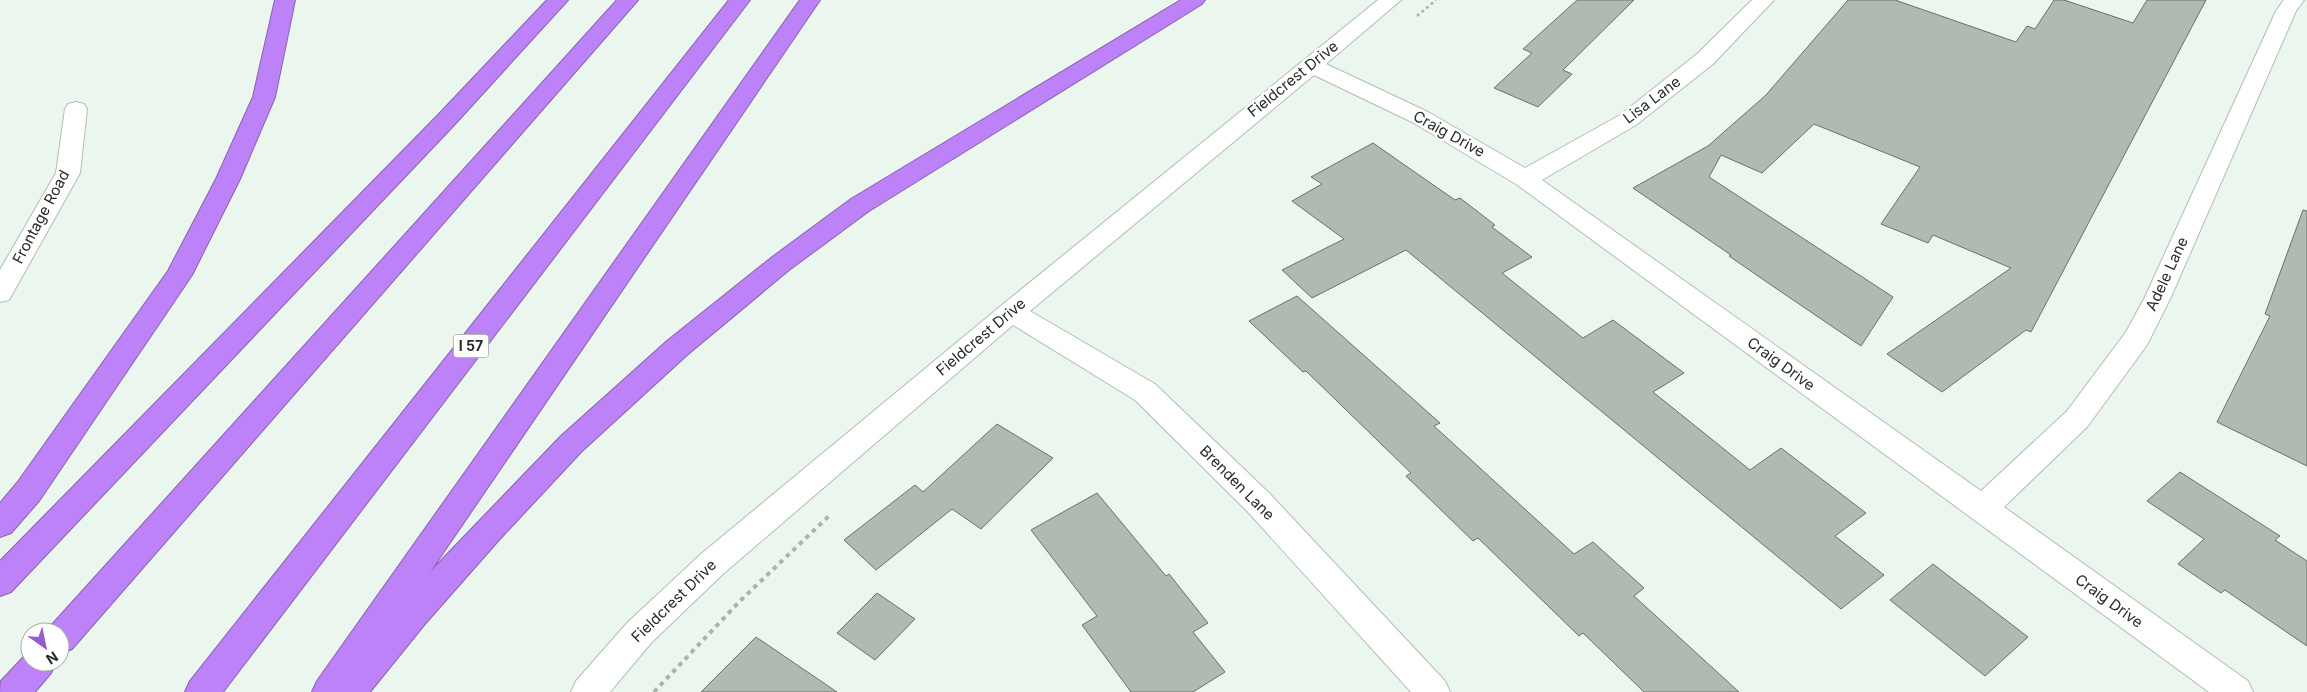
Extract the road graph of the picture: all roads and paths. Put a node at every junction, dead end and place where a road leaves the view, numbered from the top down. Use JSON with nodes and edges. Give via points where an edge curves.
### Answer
{"nodes":[{"id":1,"x":285,"y":0,"type":"edge"},
{"id":2,"x":558,"y":0,"type":"edge"},
{"id":3,"x":628,"y":0,"type":"edge"},
{"id":4,"x":740,"y":0,"type":"edge"},
{"id":5,"x":810,"y":0,"type":"edge"},
{"id":6,"x":1195,"y":0,"type":"edge"},
{"id":7,"x":1391,"y":0,"type":"edge"},
{"id":8,"x":1764,"y":0,"type":"edge"},
{"id":9,"x":2294,"y":0,"type":"edge"},
{"id":10,"x":1309,"y":65,"type":"junction"},
{"id":11,"x":76,"y":109,"type":"dead end"},
{"id":12,"x":1525,"y":179,"type":"junction"},
{"id":13,"x":0,"y":293,"type":"edge"},
{"id":14,"x":1011,"y":312,"type":"junction"},
{"id":15,"x":1982,"y":509,"type":"junction"},
{"id":16,"x":0,"y":524,"type":"edge"},
{"id":17,"x":0,"y":582,"type":"edge"},
{"id":18,"x":70,"y":628,"type":"edge"},
{"id":19,"x":30,"y":672,"type":"edge"},
{"id":20,"x":12,"y":692,"type":"edge"},
{"id":21,"x":202,"y":692,"type":"edge"},
{"id":22,"x":329,"y":692,"type":"edge"},
{"id":23,"x":349,"y":692,"type":"edge"},
{"id":24,"x":588,"y":692,"type":"edge"},
{"id":25,"x":1433,"y":692,"type":"edge"},
{"id":26,"x":2236,"y":692,"type":"edge"}],
"edges":[{"from":1,"to":16,"type":"highway","via":[[264,97],[228,179],[179,275],[28,492]]},
{"from":2,"to":17,"type":"highway"},
{"from":3,"to":18,"type":"highway"},
{"from":4,"to":21,"type":"highway","number":"I 57"},
{"from":5,"to":22,"type":"highway"},
{"from":6,"to":23,"type":"highway","via":[[860,205],[780,264],[677,348],[571,444],[412,615]]},
{"from":7,"to":10,"type":"street","name":"Fieldcrest Drive"},
{"from":8,"to":12,"type":"street","name":"Lisa Lane","via":[[1705,59],[1628,120]]},
{"from":9,"to":15,"type":"street","name":"Adele Lane","via":[[2286,11],[2137,338],[2077,419]]},
{"from":10,"to":12,"type":"street","name":"Craig Drive","via":[[1430,122]]},
{"from":10,"to":14,"type":"street","name":"Fieldcrest Drive"},
{"from":11,"to":13,"type":"street","name":"Frontage Road","via":[[68,173]]},
{"from":12,"to":15,"type":"street","name":"Craig Drive"},
{"from":14,"to":24,"type":"street","name":"Fieldcrest Drive","via":[[712,564],[640,634]]},
{"from":14,"to":25,"type":"street","name":"Brenden Lane","via":[[1144,392],[1258,502]]},
{"from":15,"to":26,"type":"street","name":"Craig Drive"},
{"from":19,"to":20,"type":"highway"}]}
